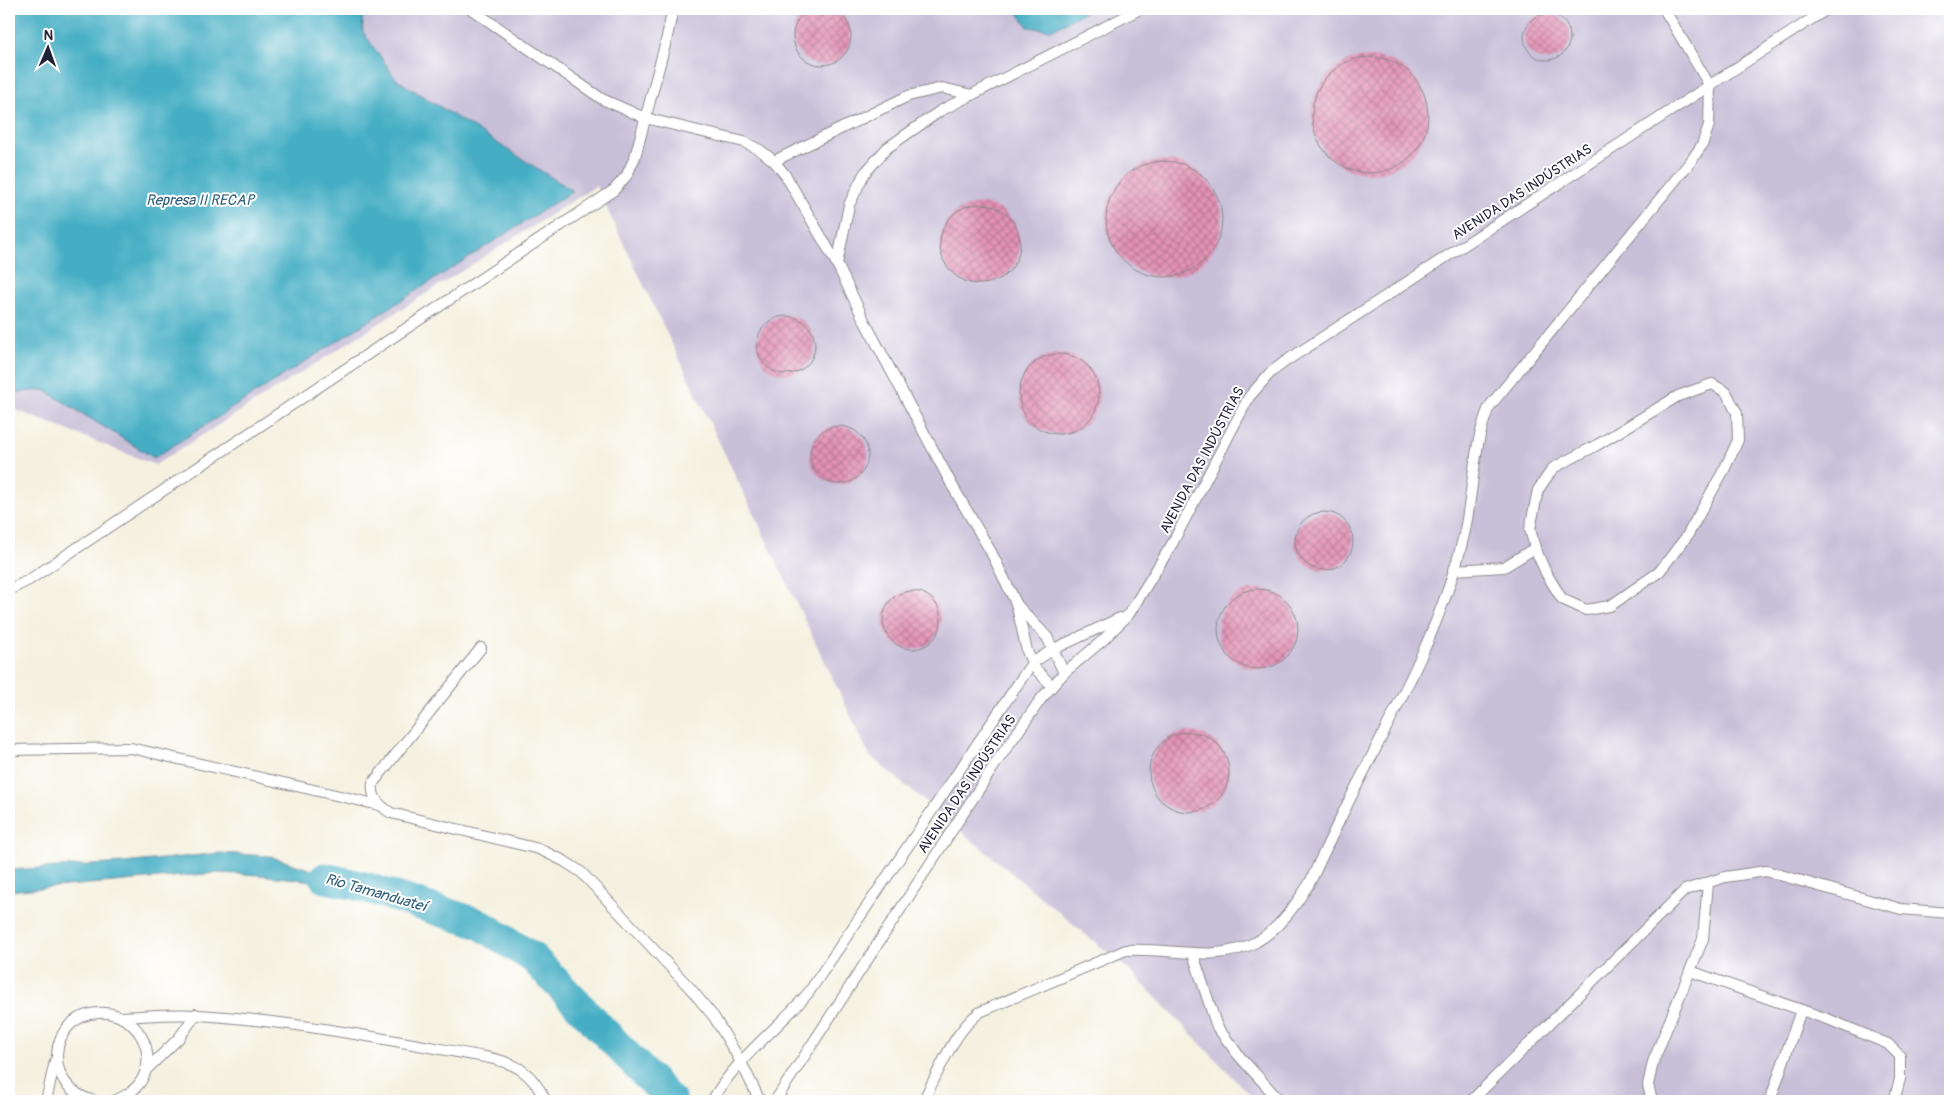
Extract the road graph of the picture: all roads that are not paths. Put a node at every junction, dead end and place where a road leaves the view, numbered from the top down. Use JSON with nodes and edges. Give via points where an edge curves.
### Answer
{"nodes":[{"id":1,"x":471,"y":9,"type":"edge"},
{"id":2,"x":673,"y":9,"type":"edge"},
{"id":3,"x":1140,"y":9,"type":"edge"},
{"id":4,"x":1664,"y":9,"type":"edge"},
{"id":5,"x":1827,"y":9,"type":"edge"},
{"id":6,"x":1710,"y":86,"type":"junction"},
{"id":7,"x":972,"y":95,"type":"junction"},
{"id":8,"x":645,"y":118,"type":"junction"},
{"id":9,"x":774,"y":161,"type":"junction"},
{"id":10,"x":837,"y":264,"type":"junction"},
{"id":11,"x":1535,"y":548,"type":"junction"},
{"id":12,"x":1453,"y":570,"type":"junction"},
{"id":13,"x":9,"y":590,"type":"edge"},
{"id":14,"x":1016,"y":603,"type":"junction"},
{"id":15,"x":1129,"y":614,"type":"junction"},
{"id":16,"x":481,"y":648,"type":"dead end"},
{"id":17,"x":1054,"y":649,"type":"junction"},
{"id":18,"x":1032,"y":663,"type":"junction"},
{"id":19,"x":1064,"y":672,"type":"junction"},
{"id":20,"x":1052,"y":685,"type":"junction"},
{"id":21,"x":9,"y":750,"type":"edge"},
{"id":22,"x":379,"y":805,"type":"junction"},
{"id":23,"x":1708,"y":883,"type":"junction"},
{"id":24,"x":1950,"y":913,"type":"edge"},
{"id":25,"x":1194,"y":954,"type":"junction"},
{"id":26,"x":1690,"y":971,"type":"junction"},
{"id":27,"x":1801,"y":1010,"type":"junction"},
{"id":28,"x":196,"y":1014,"type":"junction"},
{"id":29,"x":122,"y":1017,"type":"junction"},
{"id":30,"x":58,"y":1046,"type":"junction"},
{"id":31,"x":741,"y":1062,"type":"junction"},
{"id":32,"x":146,"y":1070,"type":"junction"},
{"id":33,"x":714,"y":1097,"type":"edge"},
{"id":34,"x":46,"y":1101,"type":"edge"},
{"id":35,"x":95,"y":1101,"type":"edge"},
{"id":36,"x":114,"y":1101,"type":"edge"},
{"id":37,"x":546,"y":1101,"type":"edge"},
{"id":38,"x":760,"y":1101,"type":"edge"},
{"id":39,"x":775,"y":1101,"type":"edge"},
{"id":40,"x":923,"y":1101,"type":"edge"},
{"id":41,"x":1280,"y":1101,"type":"edge"},
{"id":42,"x":1471,"y":1101,"type":"edge"},
{"id":43,"x":1654,"y":1101,"type":"edge"},
{"id":44,"x":1770,"y":1101,"type":"edge"},
{"id":45,"x":1894,"y":1101,"type":"edge"}],
"edges":[{"from":1,"to":8,"type":"lane","via":[[602,99]]},
{"from":2,"to":8,"type":"lane"},
{"from":3,"to":7,"type":"lane"},
{"from":4,"to":6,"type":"lane"},
{"from":5,"to":6,"type":"lane","name":"AVENIDA DAS INDÚSTRIAS"},
{"from":6,"to":12,"type":"lane","via":[[1709,125],[1702,145],[1691,161],[1489,406],[1480,435],[1462,542]]},
{"from":6,"to":15,"type":"lane","name":"AVENIDA DAS INDÚSTRIAS","via":[[1270,373],[1249,397],[1172,544]]},
{"from":7,"to":9,"type":"lane","via":[[942,88],[908,96]]},
{"from":7,"to":10,"type":"lane","via":[[940,111],[887,148],[864,174],[849,205]]},
{"from":8,"to":9,"type":"lane","via":[[744,142]]},
{"from":8,"to":13,"type":"lane","via":[[635,157],[627,175],[614,190],[155,497]]},
{"from":9,"to":10,"type":"lane"},
{"from":10,"to":14,"type":"lane"},
{"from":11,"to":11,"type":"lane","via":[[1530,529],[1538,490],[1553,468],[1678,396],[1712,384],[1726,392],[1737,413],[1738,440],[1687,536],[1659,572],[1610,606],[1586,610],[1562,599]]},
{"from":11,"to":12,"type":"lane","via":[[1504,566]]},
{"from":12,"to":25,"type":"lane","via":[[1421,659],[1307,888],[1279,924],[1256,942],[1232,952]]},
{"from":14,"to":17,"type":"lane"},
{"from":14,"to":18,"type":"lane"},
{"from":15,"to":17,"type":"lane"},
{"from":15,"to":19,"type":"lane","name":"AVENIDA DAS INDÚSTRIAS"},
{"from":16,"to":22,"type":"lane","via":[[373,782],[374,797]]},
{"from":17,"to":18,"type":"lane"},
{"from":17,"to":19,"type":"lane"},
{"from":18,"to":20,"type":"lane"},
{"from":18,"to":31,"type":"lane","name":"AVENIDA DAS INDÚSTRIAS","via":[[809,992]]},
{"from":19,"to":20,"type":"lane","name":"AVENIDA DAS INDÚSTRIAS"},
{"from":20,"to":39,"type":"lane","name":"AVENIDA DAS INDÚSTRIAS","via":[[998,760]]},
{"from":21,"to":22,"type":"lane","via":[[131,748]]},
{"from":22,"to":31,"type":"lane","via":[[391,813],[539,849],[581,872],[690,988],[714,1017]]},
{"from":23,"to":24,"type":"lane","via":[[1725,877],[1766,872],[1901,909]]},
{"from":23,"to":26,"type":"lane","via":[[1703,940]]},
{"from":23,"to":42,"type":"lane","via":[[1685,890]]},
{"from":25,"to":40,"type":"lane","via":[[1126,950],[980,1012],[960,1032]]},
{"from":25,"to":41,"type":"lane","via":[[1217,1027]]},
{"from":26,"to":27,"type":"lane"},
{"from":26,"to":43,"type":"lane","via":[[1652,1062],[1648,1085]]},
{"from":27,"to":44,"type":"lane"},
{"from":27,"to":45,"type":"lane","via":[[1888,1044],[1900,1056],[1900,1079]]},
{"from":28,"to":29,"type":"lane"},
{"from":28,"to":32,"type":"lane","via":[[179,1038]]},
{"from":28,"to":37,"type":"lane","via":[[311,1027],[505,1061],[524,1071]]},
{"from":29,"to":30,"type":"lane","via":[[109,1013],[84,1016],[72,1024]]},
{"from":29,"to":32,"type":"lane","via":[[135,1026],[144,1039]]},
{"from":30,"to":34,"type":"lane"},
{"from":30,"to":35,"type":"lane","via":[[61,1076],[82,1098]]},
{"from":31,"to":33,"type":"lane","name":"AVENIDA DAS INDÚSTRIAS"},
{"from":31,"to":38,"type":"lane"},
{"from":32,"to":36,"type":"lane","via":[[128,1095]]}]}
